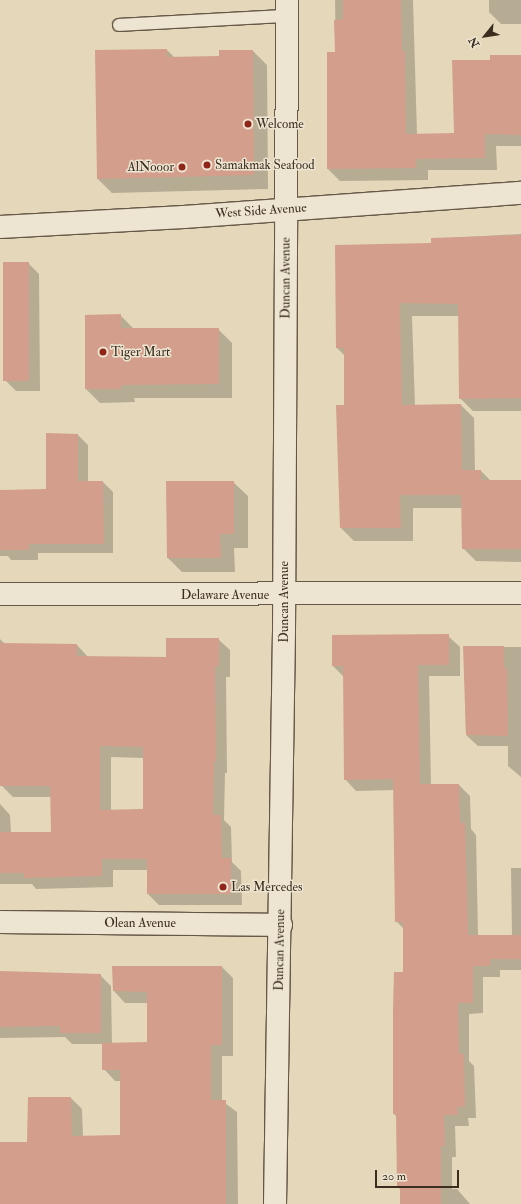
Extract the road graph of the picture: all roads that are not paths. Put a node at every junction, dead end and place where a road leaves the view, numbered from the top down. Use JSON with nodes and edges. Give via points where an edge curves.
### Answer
{"nodes":[{"id":1,"x":287,"y":8,"type":"edge"},
{"id":2,"x":119,"y":25,"type":"dead end"},
{"id":3,"x":521,"y":193,"type":"edge"},
{"id":4,"x":286,"y":209,"type":"junction"},
{"id":5,"x":0,"y":227,"type":"edge"},
{"id":6,"x":521,"y":593,"type":"edge"},
{"id":7,"x":0,"y":594,"type":"edge"},
{"id":8,"x":284,"y":595,"type":"junction"},
{"id":9,"x":0,"y":922,"type":"edge"},
{"id":10,"x":281,"y":925,"type":"junction"},
{"id":11,"x":275,"y":1204,"type":"edge"}],
"edges":[{"from":1,"to":2,"type":"lane"},
{"from":1,"to":4,"type":"main road","name":"Duncan Avenue"},
{"from":3,"to":4,"type":"main road","name":"West Side Avenue"},
{"from":4,"to":5,"type":"main road","name":"West Side Avenue","via":[[184,218]]},
{"from":4,"to":8,"type":"main road","name":"Duncan Avenue"},
{"from":6,"to":8,"type":"main road","name":"Delaware Avenue"},
{"from":7,"to":8,"type":"main road","name":"Delaware Avenue"},
{"from":8,"to":10,"type":"main road","name":"Duncan Avenue"},
{"from":9,"to":10,"type":"main road","name":"Olean Avenue"},
{"from":10,"to":11,"type":"main road","name":"Duncan Avenue"}]}
